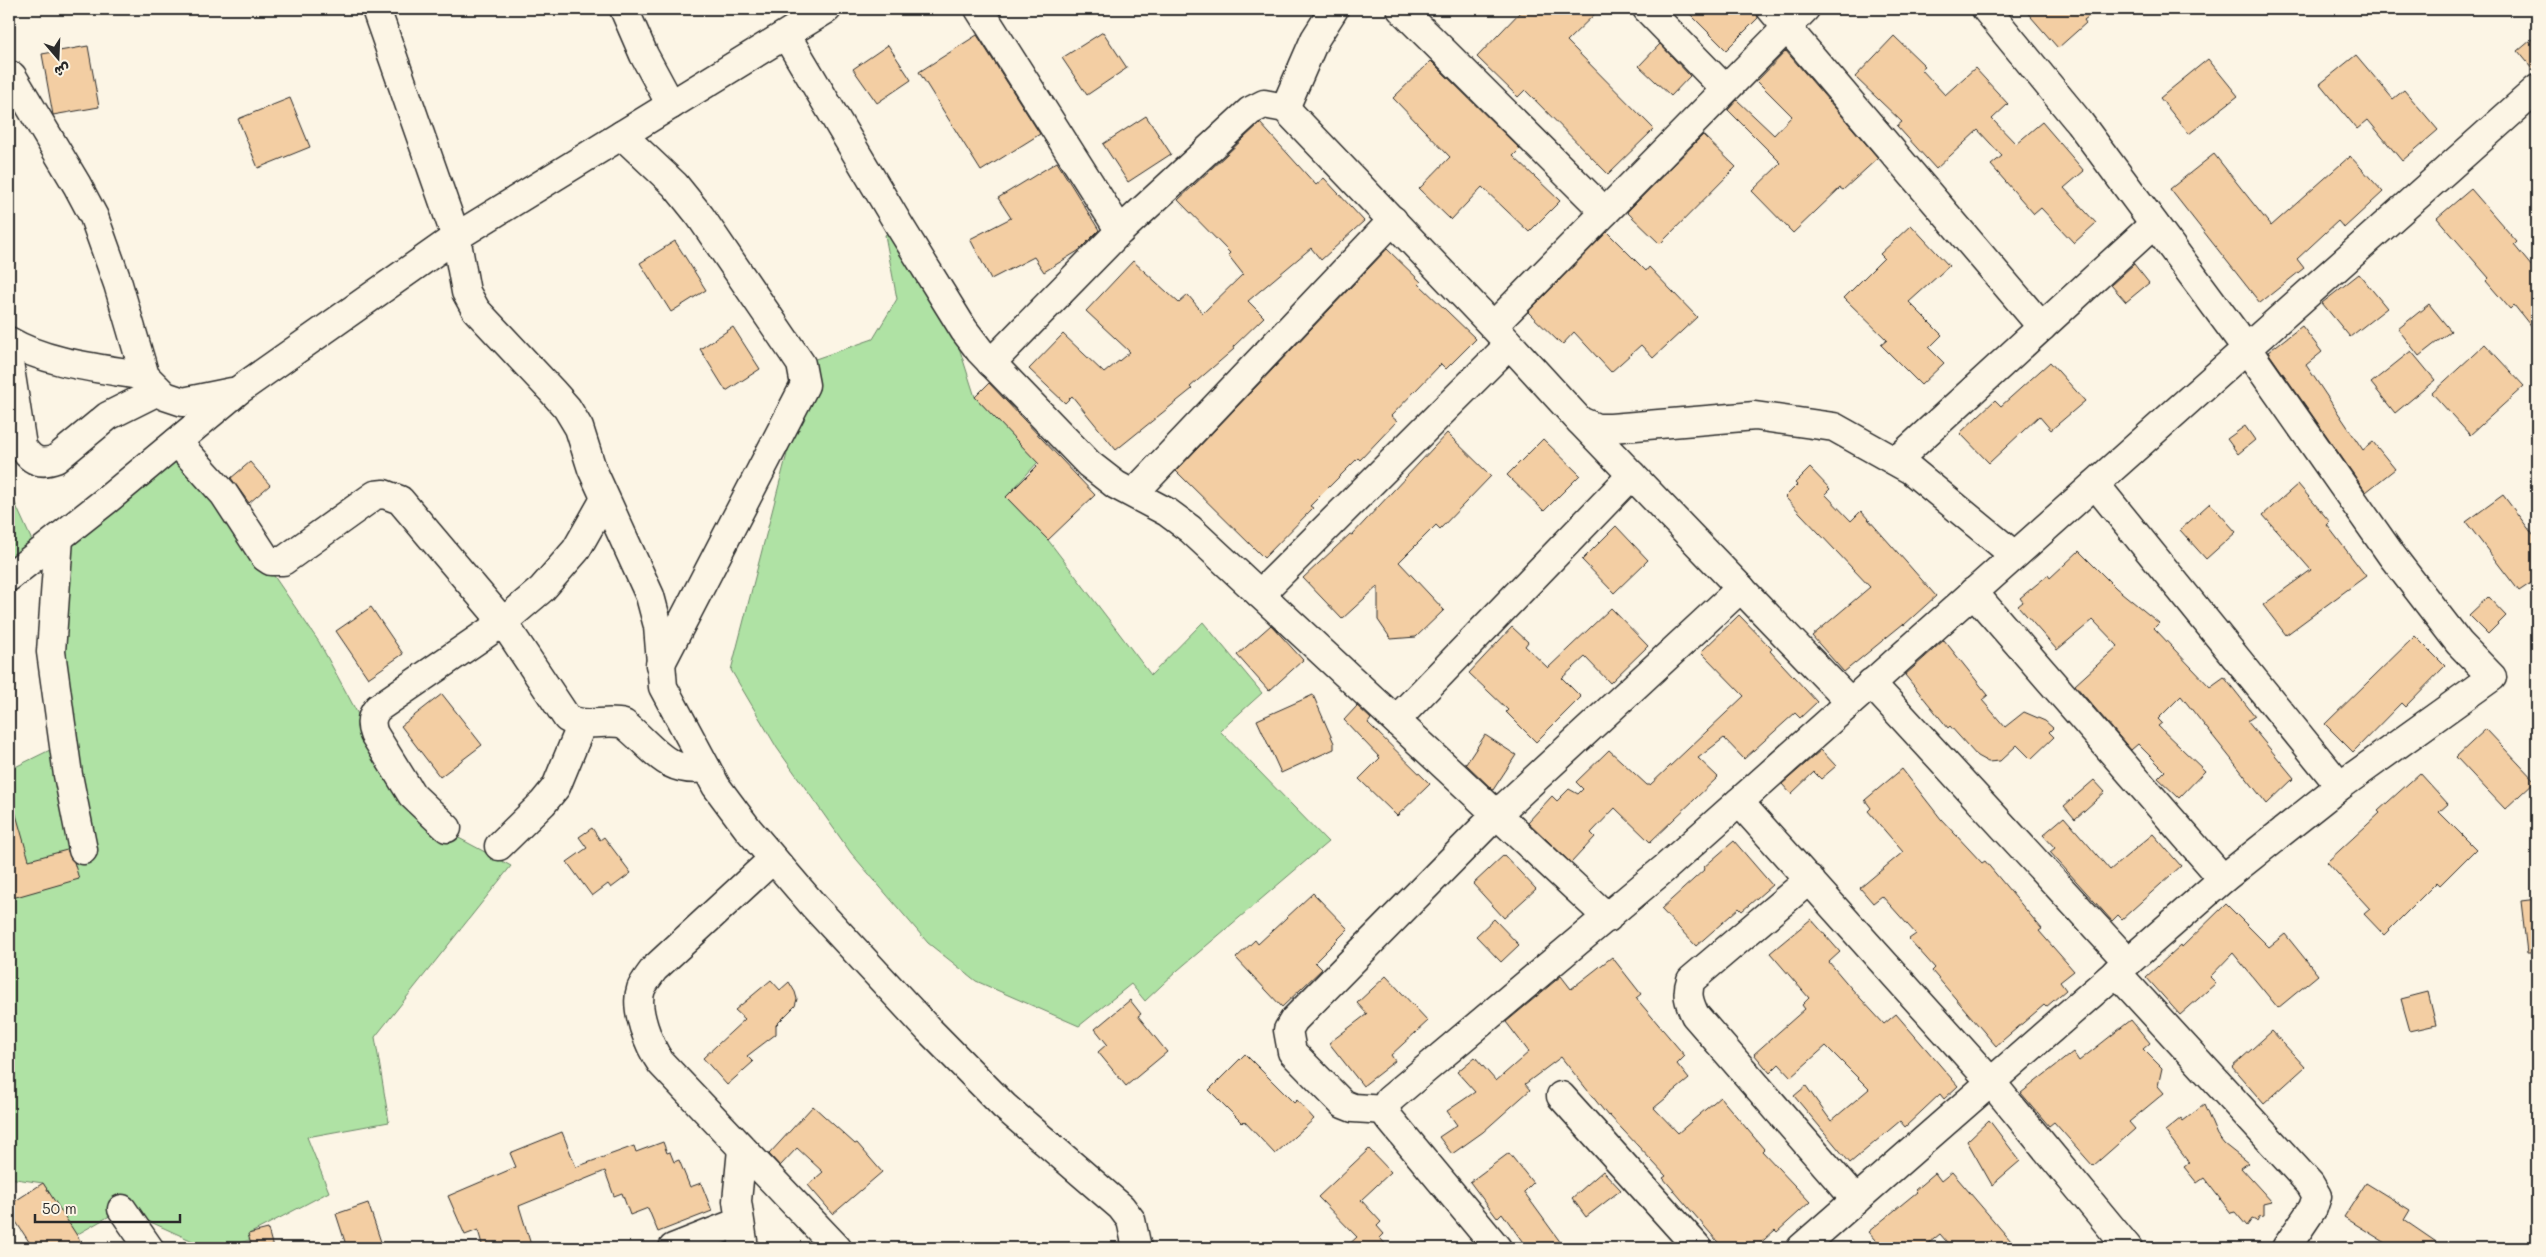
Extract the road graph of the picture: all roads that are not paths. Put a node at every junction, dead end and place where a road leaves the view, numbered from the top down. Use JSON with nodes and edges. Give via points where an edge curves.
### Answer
{"nodes":[{"id":1,"x":376,"y":9,"type":"edge"},
{"id":2,"x":624,"y":9,"type":"edge"},
{"id":3,"x":827,"y":9,"type":"edge"},
{"id":4,"x":979,"y":9,"type":"edge"},
{"id":5,"x":1334,"y":9,"type":"edge"},
{"id":6,"x":1401,"y":9,"type":"edge"},
{"id":7,"x":1647,"y":9,"type":"edge"},
{"id":8,"x":1986,"y":9,"type":"edge"},
{"id":9,"x":1788,"y":15,"type":"edge"},
{"id":10,"x":786,"y":34,"type":"junction"},
{"id":11,"x":12,"y":76,"type":"dead end"},
{"id":12,"x":2537,"y":89,"type":"edge"},
{"id":13,"x":1725,"y":90,"type":"junction"},
{"id":14,"x":671,"y":105,"type":"junction"},
{"id":15,"x":1285,"y":108,"type":"junction"},
{"id":16,"x":622,"y":135,"type":"junction"},
{"id":17,"x":1605,"y":212,"type":"junction"},
{"id":18,"x":1393,"y":220,"type":"junction"},
{"id":19,"x":2154,"y":224,"type":"junction"},
{"id":20,"x":1120,"y":231,"type":"junction"},
{"id":21,"x":456,"y":238,"type":"junction"},
{"id":22,"x":2042,"y":327,"type":"junction"},
{"id":23,"x":1501,"y":335,"type":"junction"},
{"id":24,"x":9,"y":341,"type":"edge"},
{"id":25,"x":2247,"y":349,"type":"junction"},
{"id":26,"x":9,"y":362,"type":"edge"},
{"id":27,"x":991,"y":363,"type":"junction"},
{"id":28,"x":151,"y":384,"type":"junction"},
{"id":29,"x":239,"y":390,"type":"junction"},
{"id":30,"x":1580,"y":421,"type":"junction"},
{"id":31,"x":178,"y":442,"type":"junction"},
{"id":32,"x":1896,"y":461,"type":"junction"},
{"id":33,"x":1632,"y":476,"type":"junction"},
{"id":34,"x":2095,"y":484,"type":"junction"},
{"id":35,"x":1134,"y":493,"type":"junction"},
{"id":36,"x":605,"y":499,"type":"junction"},
{"id":37,"x":59,"y":538,"type":"junction"},
{"id":38,"x":2014,"y":556,"type":"junction"},
{"id":39,"x":9,"y":576,"type":"edge"},
{"id":40,"x":1741,"y":588,"type":"junction"},
{"id":41,"x":1973,"y":592,"type":"junction"},
{"id":42,"x":1260,"y":594,"type":"junction"},
{"id":43,"x":503,"y":622,"type":"junction"},
{"id":44,"x":659,"y":666,"type":"junction"},
{"id":45,"x":1871,"y":684,"type":"junction"},
{"id":46,"x":1850,"y":702,"type":"junction"},
{"id":47,"x":1396,"y":720,"type":"junction"},
{"id":48,"x":582,"y":724,"type":"junction"},
{"id":49,"x":706,"y":768,"type":"junction"},
{"id":50,"x":2340,"y":786,"type":"junction"},
{"id":51,"x":1739,"y":802,"type":"junction"},
{"id":52,"x":1497,"y":814,"type":"junction"},
{"id":53,"x":447,"y":828,"type":"dead end"},
{"id":54,"x":499,"y":846,"type":"dead end"},
{"id":55,"x":83,"y":850,"type":"dead end"},
{"id":56,"x":773,"y":859,"type":"junction"},
{"id":57,"x":1810,"y":880,"type":"junction"},
{"id":58,"x":2223,"y":880,"type":"junction"},
{"id":59,"x":1608,"y":918,"type":"junction"},
{"id":60,"x":2122,"y":967,"type":"junction"},
{"id":61,"x":1991,"y":1082,"type":"junction"},
{"id":62,"x":1561,"y":1096,"type":"dead end"},
{"id":63,"x":1386,"y":1110,"type":"junction"},
{"id":64,"x":742,"y":1149,"type":"junction"},
{"id":65,"x":1856,"y":1200,"type":"junction"},
{"id":66,"x":122,"y":1209,"type":"dead end"},
{"id":67,"x":739,"y":1222,"type":"junction"},
{"id":68,"x":149,"y":1248,"type":"edge"},
{"id":69,"x":674,"y":1248,"type":"edge"},
{"id":70,"x":744,"y":1248,"type":"edge"},
{"id":71,"x":837,"y":1248,"type":"edge"},
{"id":72,"x":1137,"y":1248,"type":"edge"},
{"id":73,"x":1497,"y":1248,"type":"edge"},
{"id":74,"x":1698,"y":1248,"type":"edge"},
{"id":75,"x":1801,"y":1248,"type":"edge"},
{"id":76,"x":2128,"y":1248,"type":"edge"},
{"id":77,"x":2286,"y":1248,"type":"edge"}],
"edges":[{"from":1,"to":21,"type":"street"},
{"from":2,"to":14,"type":"street"},
{"from":3,"to":10,"type":"street"},
{"from":4,"to":20,"type":"street"},
{"from":5,"to":15,"type":"street","via":[[1315,39]]},
{"from":6,"to":17,"type":"street"},
{"from":7,"to":13,"type":"street"},
{"from":8,"to":19,"type":"street","via":[[2080,122]]},
{"from":9,"to":13,"type":"street"},
{"from":9,"to":22,"type":"street"},
{"from":10,"to":14,"type":"street"},
{"from":10,"to":27,"type":"street","via":[[964,330]]},
{"from":11,"to":28,"type":"street","via":[[78,185],[94,218]]},
{"from":12,"to":25,"type":"street"},
{"from":13,"to":17,"type":"street"},
{"from":14,"to":16,"type":"street"},
{"from":15,"to":18,"type":"street"},
{"from":15,"to":20,"type":"street","via":[[1264,104],[1250,111]]},
{"from":16,"to":21,"type":"street"},
{"from":16,"to":44,"type":"street","via":[[675,185],[700,216],[801,364],[806,385]]},
{"from":17,"to":23,"type":"street"},
{"from":18,"to":23,"type":"street"},
{"from":18,"to":35,"type":"street"},
{"from":19,"to":22,"type":"street"},
{"from":19,"to":25,"type":"street"},
{"from":20,"to":27,"type":"street"},
{"from":21,"to":29,"type":"street"},
{"from":21,"to":36,"type":"street","via":[[462,278],[470,301],[570,413],[579,428]]},
{"from":22,"to":32,"type":"street"},
{"from":23,"to":30,"type":"street"},
{"from":23,"to":42,"type":"street"},
{"from":24,"to":28,"type":"street","via":[[61,360]]},
{"from":25,"to":34,"type":"street"},
{"from":25,"to":50,"type":"street","via":[[2392,556],[2459,643],[2492,677]]},
{"from":26,"to":28,"type":"street","via":[[22,446],[27,456],[37,461],[56,459]]},
{"from":27,"to":35,"type":"street","via":[[1089,464],[1116,485]]},
{"from":28,"to":29,"type":"street","via":[[182,402]]},
{"from":29,"to":31,"type":"street"},
{"from":30,"to":32,"type":"street","via":[[1597,428],[1611,428],[1755,416],[1834,427]]},
{"from":30,"to":33,"type":"street"},
{"from":31,"to":37,"type":"street"},
{"from":31,"to":43,"type":"street","via":[[224,494],[265,557],[271,561],[283,561],[366,500],[384,494],[400,500]]},
{"from":32,"to":38,"type":"street"},
{"from":33,"to":40,"type":"street"},
{"from":33,"to":47,"type":"street"},
{"from":34,"to":38,"type":"street"},
{"from":34,"to":50,"type":"street"},
{"from":35,"to":42,"type":"street","via":[[1190,528]]},
{"from":36,"to":43,"type":"street","via":[[591,527],[560,571]]},
{"from":36,"to":44,"type":"street","via":[[650,596],[658,626]]},
{"from":37,"to":39,"type":"street"},
{"from":37,"to":55,"type":"street","via":[[51,652],[68,774]]},
{"from":38,"to":41,"type":"street"},
{"from":40,"to":46,"type":"street"},
{"from":40,"to":52,"type":"street"},
{"from":41,"to":45,"type":"street"},
{"from":41,"to":58,"type":"street"},
{"from":42,"to":47,"type":"street"},
{"from":43,"to":48,"type":"street","via":[[561,711],[567,718]]},
{"from":43,"to":53,"type":"street","via":[[373,714],[374,734],[412,795]]},
{"from":44,"to":49,"type":"street","via":[[666,694]]},
{"from":45,"to":46,"type":"street"},
{"from":45,"to":60,"type":"street"},
{"from":46,"to":51,"type":"street"},
{"from":47,"to":52,"type":"street"},
{"from":48,"to":49,"type":"street","via":[[624,724],[673,766],[695,770]]},
{"from":48,"to":54,"type":"street","via":[[556,787]]},
{"from":49,"to":56,"type":"street","via":[[735,813]]},
{"from":50,"to":58,"type":"street"},
{"from":51,"to":57,"type":"street"},
{"from":51,"to":59,"type":"street"},
{"from":52,"to":59,"type":"street"},
{"from":52,"to":63,"type":"street","via":[[1294,1020],[1288,1030],[1292,1052],[1343,1104],[1353,1108]]},
{"from":56,"to":64,"type":"street","via":[[654,969],[641,989],[644,1026],[656,1056]]},
{"from":56,"to":72,"type":"street","via":[[923,1024],[998,1099],[1121,1207],[1130,1220]]},
{"from":57,"to":61,"type":"street"},
{"from":57,"to":65,"type":"street","via":[[1691,980],[1688,1000],[1695,1015]]},
{"from":58,"to":60,"type":"street"},
{"from":59,"to":63,"type":"street","via":[[1394,1095]]},
{"from":60,"to":61,"type":"street"},
{"from":60,"to":77,"type":"street","via":[[2310,1184],[2317,1196],[2313,1208]]},
{"from":61,"to":65,"type":"street"},
{"from":61,"to":76,"type":"street"},
{"from":62,"to":74,"type":"street"},
{"from":63,"to":73,"type":"street","via":[[1401,1134]]},
{"from":64,"to":67,"type":"street","via":[[737,1184]]},
{"from":64,"to":71,"type":"street"},
{"from":65,"to":75,"type":"street"},
{"from":66,"to":68,"type":"street"},
{"from":67,"to":69,"type":"street"},
{"from":67,"to":70,"type":"street"}]}
